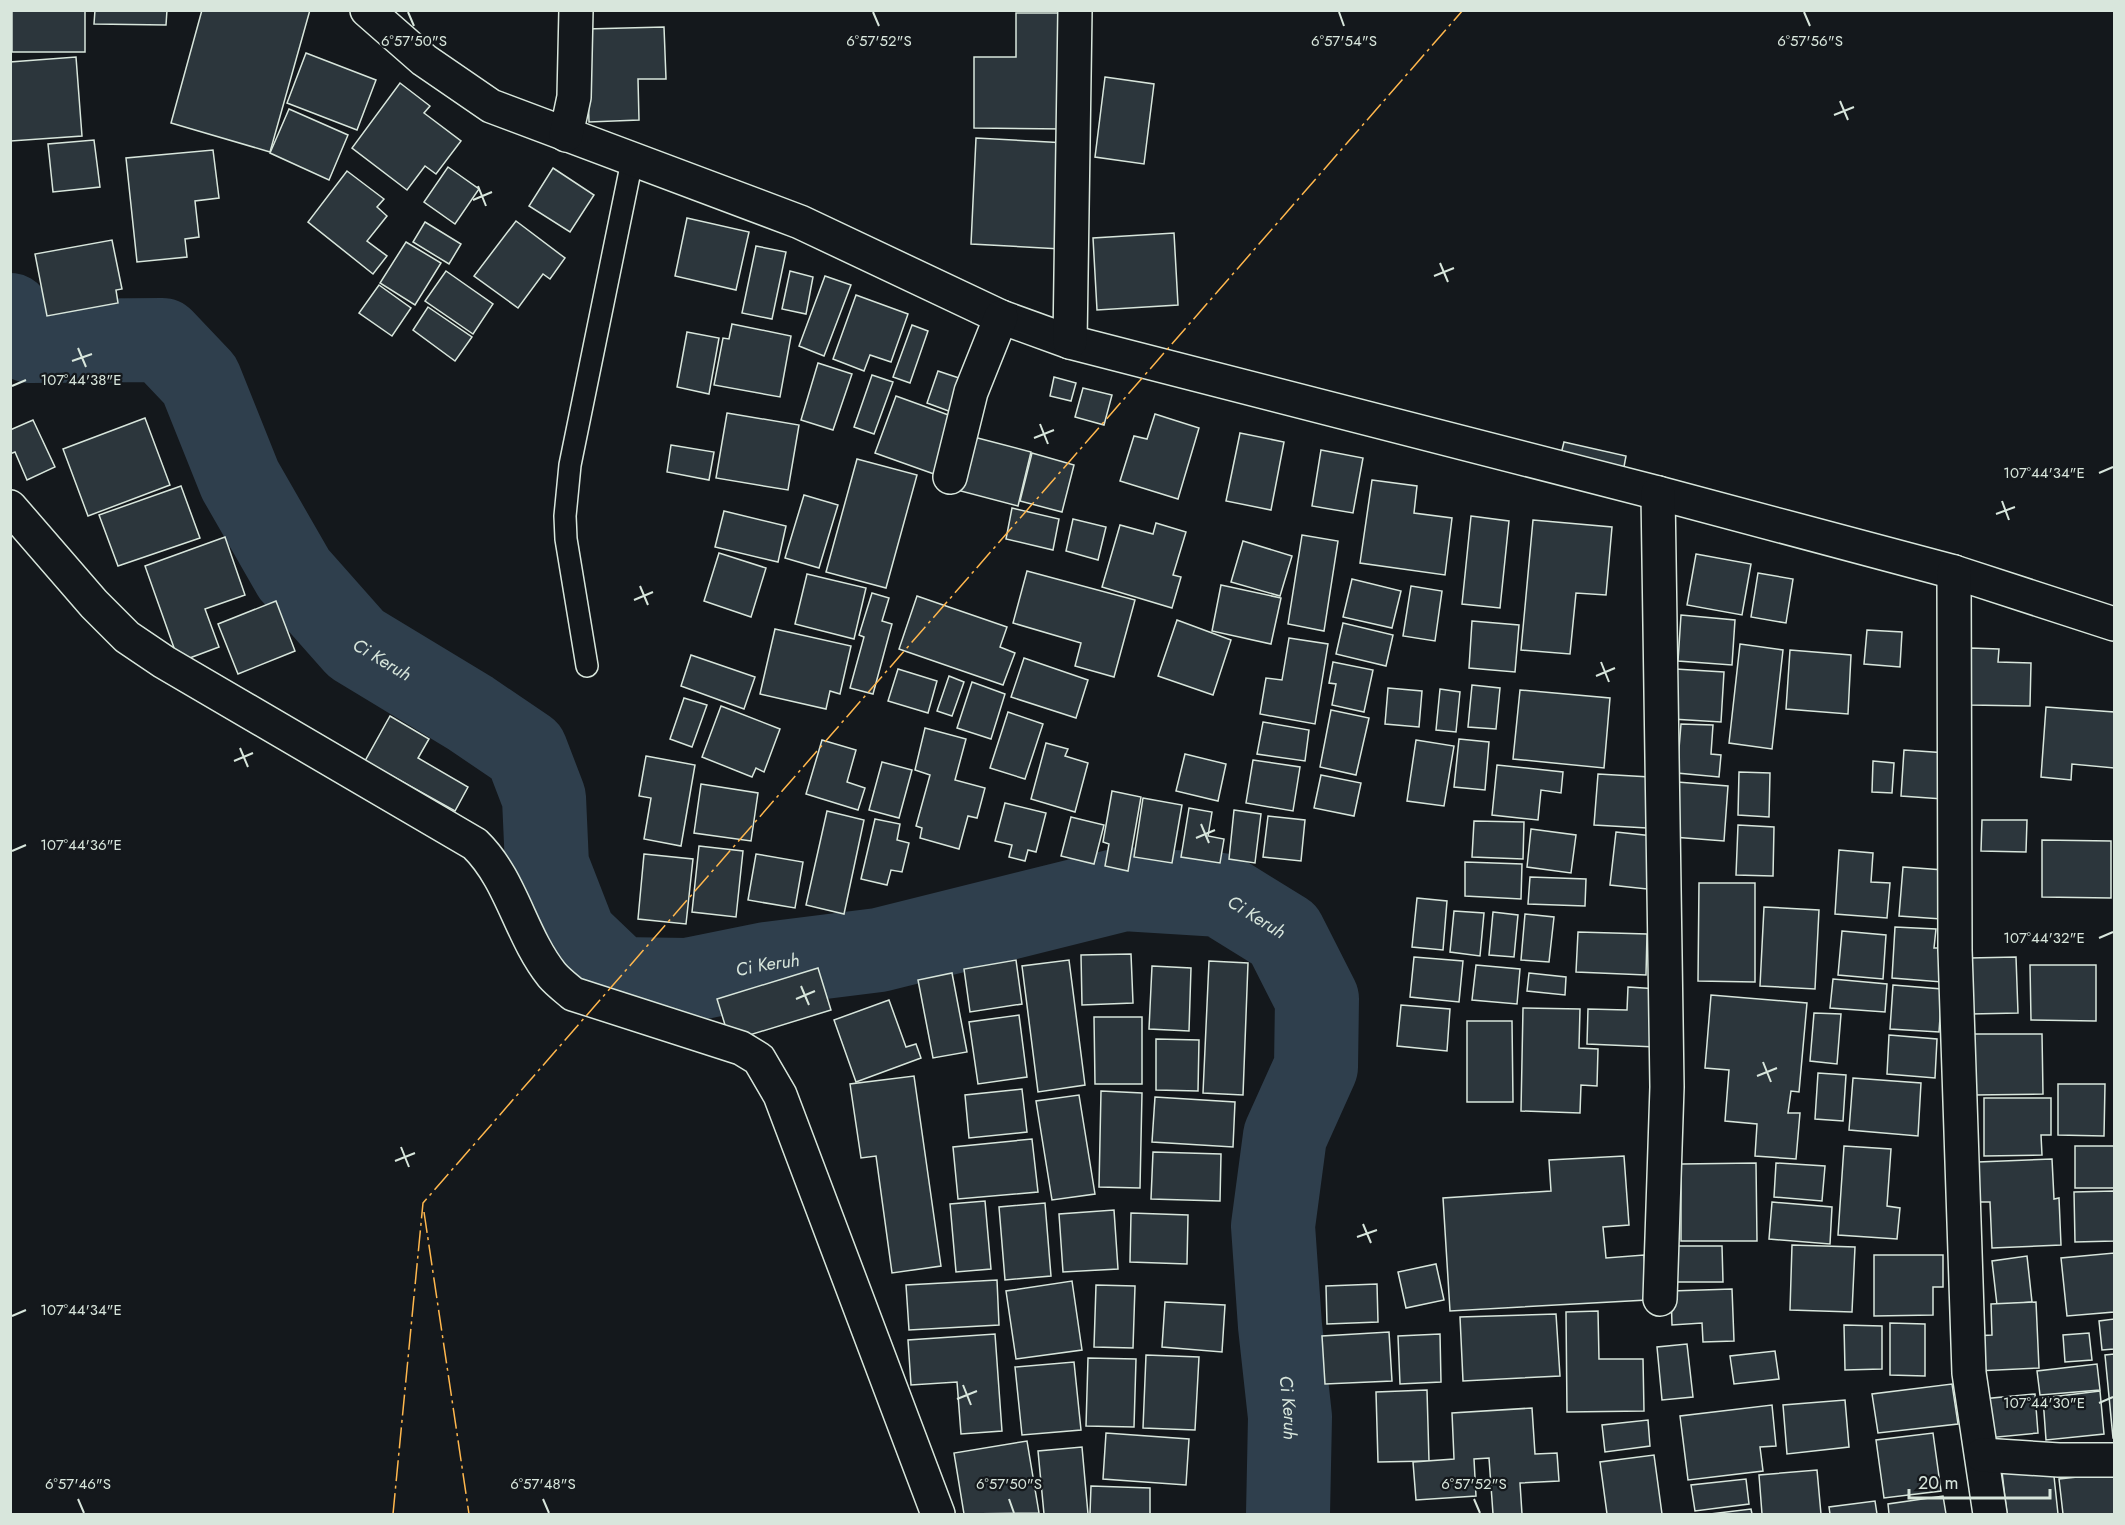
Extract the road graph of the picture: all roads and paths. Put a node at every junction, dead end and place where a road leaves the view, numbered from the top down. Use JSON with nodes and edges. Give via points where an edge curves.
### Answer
{"nodes":[{"id":1,"x":367,"y":10,"type":"edge"},
{"id":2,"x":576,"y":10,"type":"edge"},
{"id":3,"x":1075,"y":10,"type":"edge"},
{"id":4,"x":570,"y":115,"type":"junction"},
{"id":5,"x":632,"y":161,"type":"junction"},
{"id":6,"x":1001,"y":317,"type":"junction"},
{"id":7,"x":1070,"y":323,"type":"junction"},
{"id":8,"x":950,"y":477,"type":"dead end"},
{"id":9,"x":1658,"y":493,"type":"junction"},
{"id":10,"x":10,"y":507,"type":"edge"},
{"id":11,"x":1954,"y":572,"type":"junction"},
{"id":12,"x":2115,"y":624,"type":"edge"},
{"id":13,"x":587,"y":666,"type":"dead end"},
{"id":14,"x":1660,"y":1299,"type":"dead end"},
{"id":15,"x":1982,"y":1455,"type":"junction"},
{"id":16,"x":2115,"y":1460,"type":"edge"},
{"id":17,"x":938,"y":1515,"type":"edge"},
{"id":18,"x":1990,"y":1515,"type":"edge"}],
"edges":[{"from":1,"to":4,"type":"street","via":[[424,60],[490,106]]},
{"from":2,"to":4,"type":"street"},
{"from":3,"to":7,"type":"street"},
{"from":4,"to":5,"type":"street"},
{"from":5,"to":6,"type":"street","via":[[800,222]]},
{"from":5,"to":13,"type":"lane","via":[[567,491],[566,539]]},
{"from":6,"to":7,"type":"street"},
{"from":6,"to":8,"type":"street","via":[[971,392]]},
{"from":7,"to":9,"type":"street"},
{"from":9,"to":11,"type":"street"},
{"from":9,"to":14,"type":"street","via":[[1666,1087]]},
{"from":10,"to":17,"type":"street","via":[[93,604],[127,637],[475,844],[495,868],[538,954],[553,976],[573,994],[741,1048],[759,1059],[780,1095]]},
{"from":11,"to":12,"type":"street"},
{"from":11,"to":15,"type":"street","via":[[1956,997],[1969,1373]]},
{"from":15,"to":16,"type":"street","via":[[2059,1461]]},
{"from":15,"to":18,"type":"street"}]}
